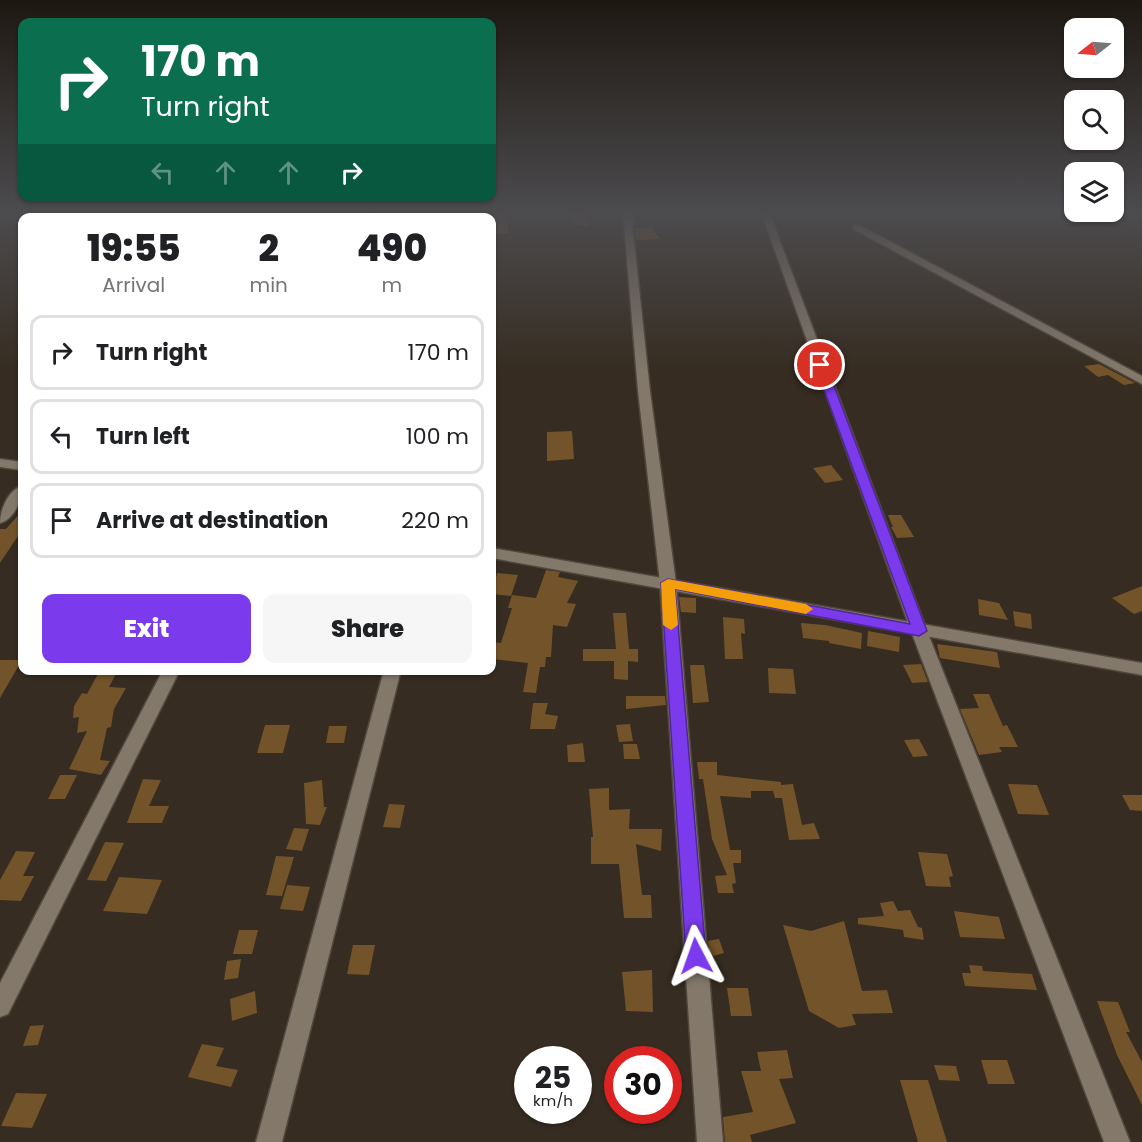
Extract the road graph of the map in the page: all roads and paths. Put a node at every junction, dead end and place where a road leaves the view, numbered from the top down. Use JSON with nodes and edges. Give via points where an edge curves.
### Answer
{"nodes":[{"id":1,"x":632,"y":265,"type":"edge"},
{"id":2,"x":785,"y":265,"type":"edge"},
{"id":3,"x":927,"y":265,"type":"edge"},
{"id":4,"x":1142,"y":381,"type":"edge"},
{"id":5,"x":0,"y":463,"type":"edge"},
{"id":6,"x":18,"y":465,"type":"edge"},
{"id":7,"x":18,"y":495,"type":"edge"},
{"id":8,"x":0,"y":519,"type":"edge"},
{"id":9,"x":496,"y":554,"type":"edge"},
{"id":10,"x":668,"y":583,"type":"junction"},
{"id":11,"x":919,"y":631,"type":"junction"},
{"id":12,"x":1142,"y":669,"type":"edge"},
{"id":13,"x":169,"y":675,"type":"edge"},
{"id":14,"x":392,"y":675,"type":"edge"},
{"id":15,"x":0,"y":1006,"type":"edge"},
{"id":16,"x":270,"y":1142,"type":"edge"},
{"id":17,"x":710,"y":1142,"type":"edge"},
{"id":18,"x":1117,"y":1142,"type":"edge"}],
"edges":[{"from":1,"to":10,"type":"street"},
{"from":2,"to":11,"type":"street"},
{"from":3,"to":4,"type":"street"},
{"from":5,"to":6,"type":"street"},
{"from":7,"to":8,"type":"street"},
{"from":9,"to":10,"type":"street"},
{"from":10,"to":11,"type":"street"},
{"from":10,"to":17,"type":"street"},
{"from":11,"to":12,"type":"street"},
{"from":11,"to":18,"type":"street"},
{"from":13,"to":15,"type":"street"},
{"from":14,"to":16,"type":"street"}]}
